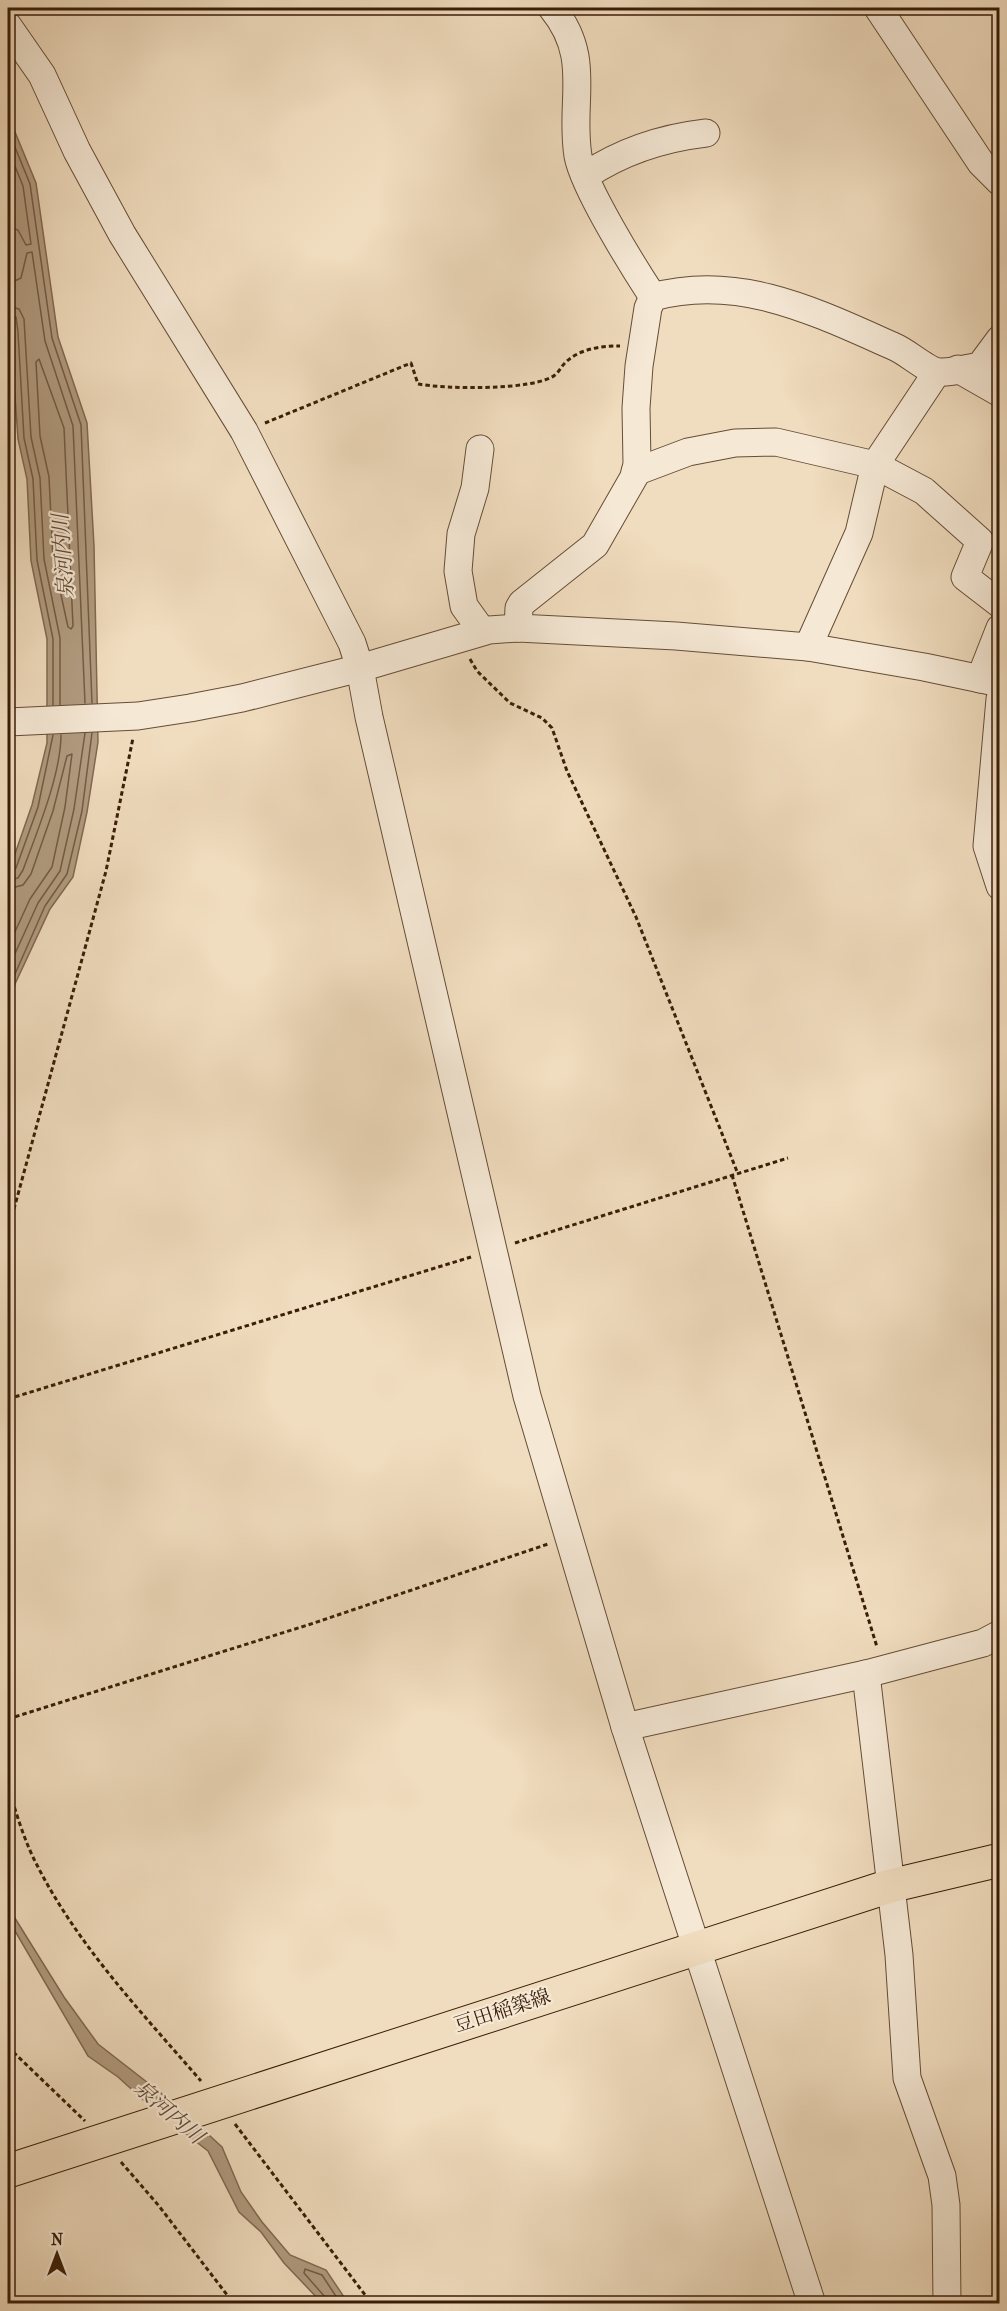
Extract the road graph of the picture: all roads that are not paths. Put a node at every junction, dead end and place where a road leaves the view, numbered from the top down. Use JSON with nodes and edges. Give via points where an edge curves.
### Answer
{"nodes":[{"id":1,"x":552,"y":8,"type":"edge"},
{"id":2,"x":879,"y":8,"type":"edge"},
{"id":3,"x":8,"y":26,"type":"edge"},
{"id":4,"x":706,"y":133,"type":"dead end"},
{"id":5,"x":585,"y":176,"type":"junction"},
{"id":6,"x":999,"y":182,"type":"edge"},
{"id":7,"x":653,"y":297,"type":"junction"},
{"id":8,"x":999,"y":339,"type":"edge"},
{"id":9,"x":948,"y":370,"type":"junction"},
{"id":10,"x":999,"y":393,"type":"edge"},
{"id":11,"x":480,"y":449,"type":"dead end"},
{"id":12,"x":875,"y":465,"type":"junction"},
{"id":13,"x":635,"y":472,"type":"junction"},
{"id":14,"x":999,"y":604,"type":"edge"},
{"id":15,"x":518,"y":628,"type":"junction"},
{"id":16,"x":999,"y":628,"type":"edge"},
{"id":17,"x":469,"y":635,"type":"junction"},
{"id":18,"x":808,"y":647,"type":"junction"},
{"id":19,"x":360,"y":668,"type":"junction"},
{"id":20,"x":990,"y":681,"type":"edge"},
{"id":21,"x":999,"y":699,"type":"edge"},
{"id":22,"x":8,"y":722,"type":"edge"},
{"id":23,"x":999,"y":886,"type":"edge"},
{"id":24,"x":999,"y":1634,"type":"edge"},
{"id":25,"x":875,"y":1672,"type":"junction"},
{"id":26,"x":626,"y":1727,"type":"junction"},
{"id":27,"x":999,"y":1860,"type":"edge"},
{"id":28,"x":890,"y":1886,"type":"junction"},
{"id":29,"x":696,"y":1947,"type":"junction"},
{"id":30,"x":8,"y":2171,"type":"edge"},
{"id":31,"x":812,"y":2304,"type":"edge"},
{"id":32,"x":947,"y":2304,"type":"edge"}],
"edges":[{"from":1,"to":5,"type":"street","via":[[572,40],[576,59],[578,156]]},
{"from":2,"to":6,"type":"street","via":[[981,163]]},
{"from":3,"to":19,"type":"street","via":[[42,75],[122,234],[244,431],[352,643]]},
{"from":4,"to":5,"type":"street","via":[[674,137],[640,148]]},
{"from":5,"to":7,"type":"street"},
{"from":7,"to":9,"type":"street","via":[[675,291],[758,294],[802,305]]},
{"from":7,"to":13,"type":"street","via":[[642,347]]},
{"from":8,"to":9,"type":"street","via":[[980,366]]},
{"from":9,"to":10,"type":"street"},
{"from":9,"to":12,"type":"street"},
{"from":11,"to":17,"type":"street","via":[[475,488],[461,534],[458,571]]},
{"from":12,"to":13,"type":"street","via":[[776,442],[735,443],[688,452]]},
{"from":12,"to":14,"type":"street","via":[[924,491],[980,541],[965,577]]},
{"from":12,"to":18,"type":"street","via":[[859,533]]},
{"from":13,"to":15,"type":"street","via":[[595,545],[522,603]]},
{"from":15,"to":17,"type":"street"},
{"from":15,"to":18,"type":"street"},
{"from":16,"to":20,"type":"street"},
{"from":17,"to":19,"type":"street"},
{"from":18,"to":20,"type":"street"},
{"from":19,"to":22,"type":"street","via":[[242,699],[133,716]]},
{"from":19,"to":26,"type":"street","via":[[527,1396]]},
{"from":21,"to":23,"type":"street","via":[[987,846]]},
{"from":24,"to":25,"type":"street","via":[[982,1643]]},
{"from":25,"to":26,"type":"street"},
{"from":25,"to":28,"type":"street"},
{"from":26,"to":29,"type":"street"},
{"from":27,"to":28,"type":"main road","name":"豆田稲築線"},
{"from":28,"to":29,"type":"main road","name":"豆田稲築線"},
{"from":28,"to":32,"type":"street","via":[[907,2078],[942,2176],[946,2205]]},
{"from":29,"to":30,"type":"main road","name":"豆田稲築線"},
{"from":29,"to":31,"type":"street"}]}
